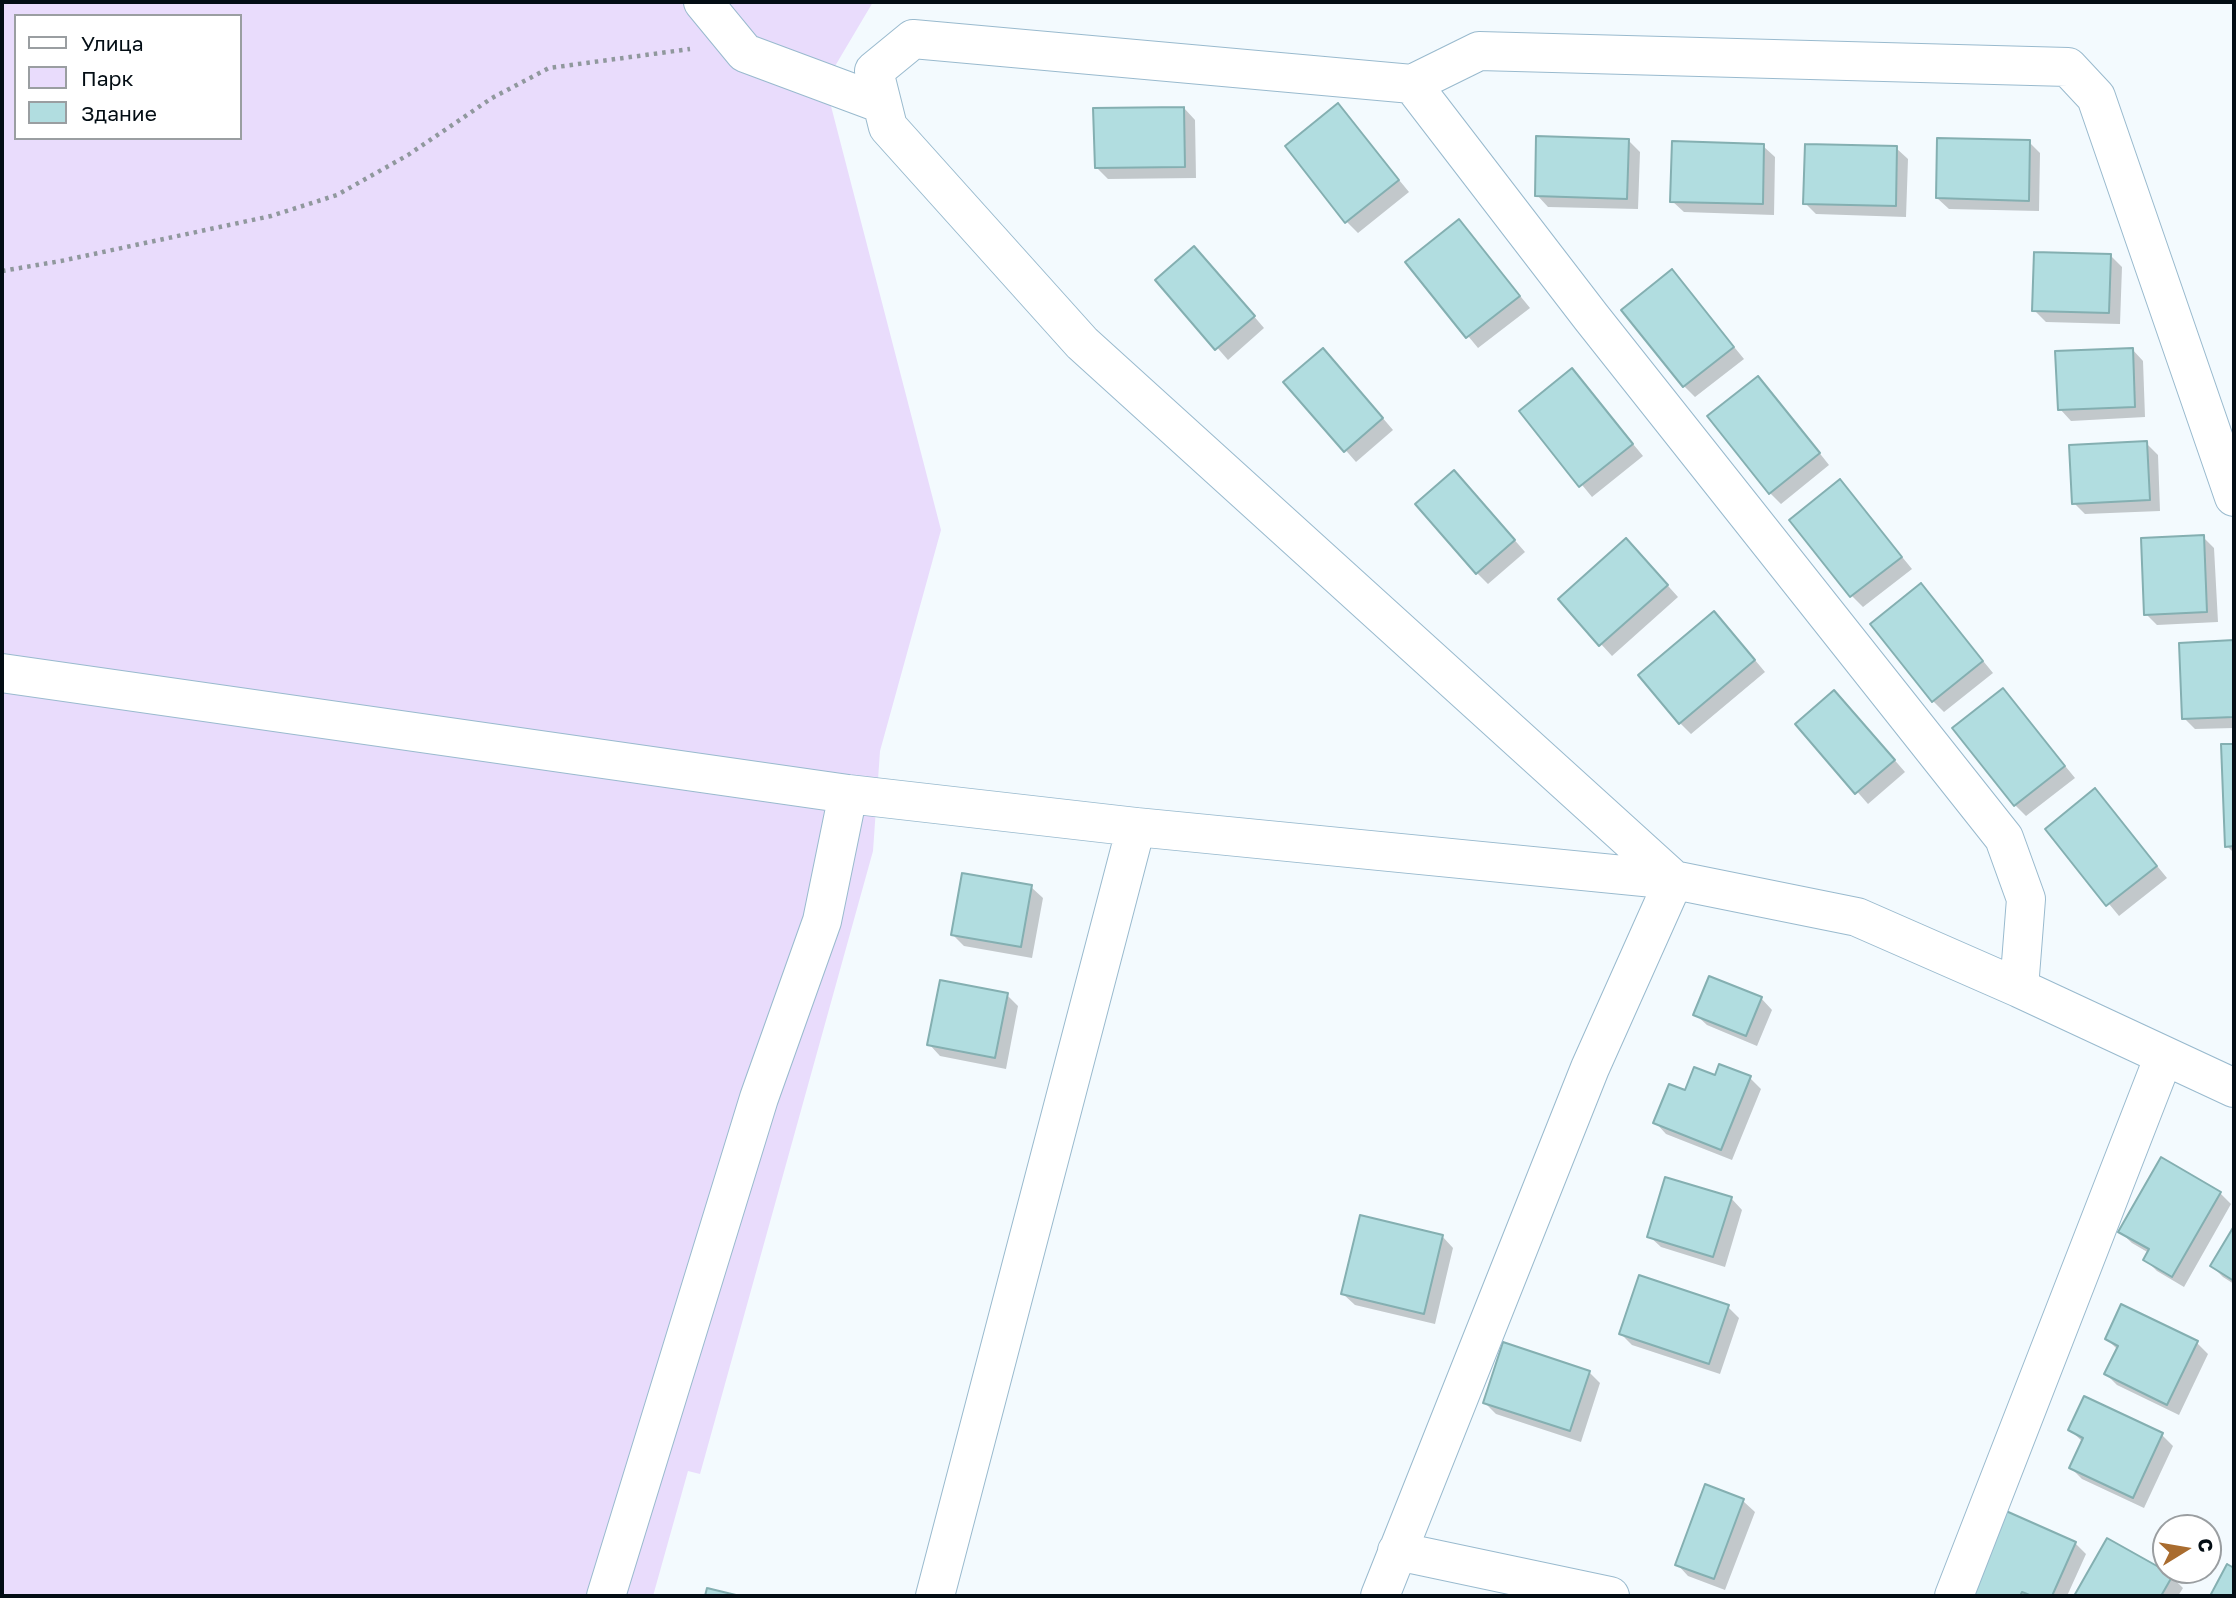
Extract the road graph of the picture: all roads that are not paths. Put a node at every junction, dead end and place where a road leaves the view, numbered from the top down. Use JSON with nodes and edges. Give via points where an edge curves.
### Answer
{"nodes":[{"id":1,"x":703,"y":2,"type":"edge"},
{"id":2,"x":1412,"y":84,"type":"junction"},
{"id":3,"x":882,"y":104,"type":"junction"},
{"id":4,"x":2234,"y":497,"type":"edge"},
{"id":5,"x":2,"y":673,"type":"edge"},
{"id":6,"x":848,"y":794,"type":"junction"},
{"id":7,"x":1136,"y":827,"type":"junction"},
{"id":8,"x":1674,"y":880,"type":"junction"},
{"id":9,"x":2020,"y":988,"type":"junction"},
{"id":10,"x":2164,"y":1056,"type":"junction"},
{"id":11,"x":2234,"y":1088,"type":"edge"},
{"id":12,"x":1397,"y":1551,"type":"junction"},
{"id":13,"x":606,"y":1596,"type":"edge"},
{"id":14,"x":935,"y":1596,"type":"edge"},
{"id":15,"x":1380,"y":1596,"type":"edge"},
{"id":16,"x":1610,"y":1596,"type":"edge"},
{"id":17,"x":1954,"y":1596,"type":"edge"}],
"edges":[{"from":1,"to":3,"type":"street","via":[[745,53]]},
{"from":2,"to":3,"type":"street","via":[[913,39],[874,71]]},
{"from":2,"to":4,"type":"street","via":[[1479,51],[2068,67],[2096,97]]},
{"from":2,"to":9,"type":"street","via":[[2004,838],[2026,898]]},
{"from":3,"to":8,"type":"street","via":[[888,127],[1082,342]]},
{"from":5,"to":6,"type":"street"},
{"from":6,"to":7,"type":"street"},
{"from":6,"to":13,"type":"street","via":[[822,921],[759,1098]]},
{"from":7,"to":8,"type":"street"},
{"from":7,"to":14,"type":"street"},
{"from":8,"to":9,"type":"street","via":[[1857,916]]},
{"from":8,"to":12,"type":"street","via":[[1590,1068]]},
{"from":9,"to":10,"type":"street"},
{"from":10,"to":11,"type":"street"},
{"from":10,"to":17,"type":"street"},
{"from":12,"to":15,"type":"street"},
{"from":12,"to":16,"type":"street"}]}
